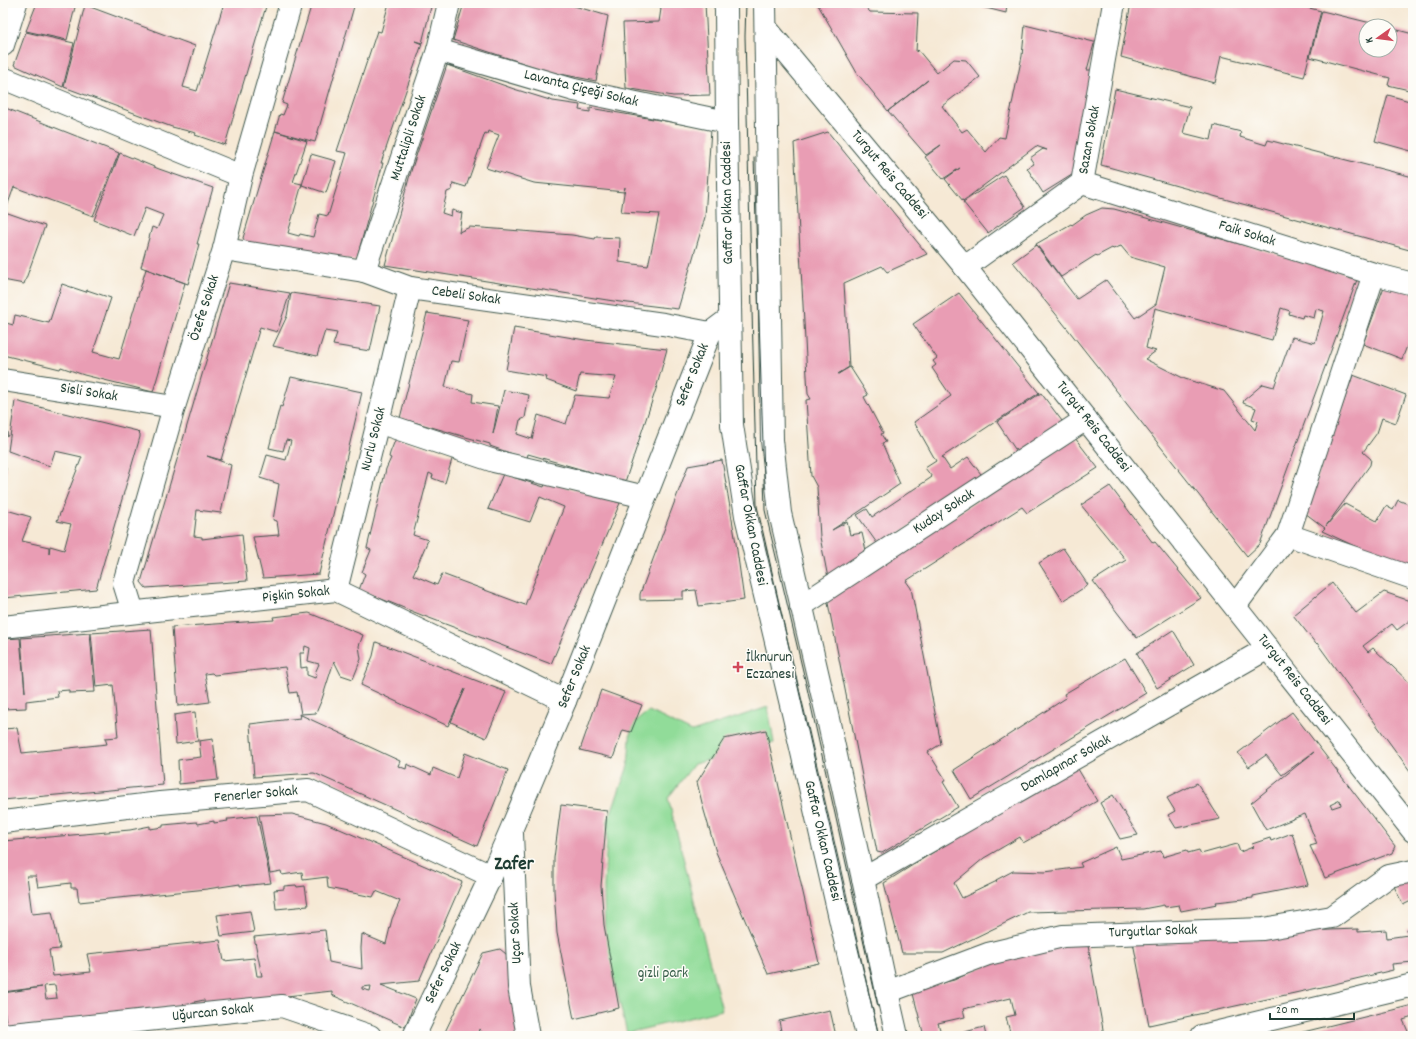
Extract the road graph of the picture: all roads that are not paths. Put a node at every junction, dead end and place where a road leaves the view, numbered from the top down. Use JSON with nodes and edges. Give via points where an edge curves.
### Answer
{"nodes":[{"id":1,"x":16,"y":3,"type":"edge"},
{"id":2,"x":291,"y":3,"type":"edge"},
{"id":3,"x":449,"y":3,"type":"edge"},
{"id":4,"x":725,"y":3,"type":"edge"},
{"id":5,"x":765,"y":3,"type":"edge"},
{"id":6,"x":1114,"y":3,"type":"edge"},
{"id":7,"x":766,"y":28,"type":"junction"},
{"id":8,"x":3,"y":45,"type":"edge"},
{"id":9,"x":438,"y":50,"type":"junction"},
{"id":10,"x":3,"y":78,"type":"edge"},
{"id":11,"x":727,"y":122,"type":"junction"},
{"id":12,"x":241,"y":176,"type":"junction"},
{"id":13,"x":1082,"y":183,"type":"junction"},
{"id":14,"x":224,"y":249,"type":"junction"},
{"id":15,"x":965,"y":267,"type":"junction"},
{"id":16,"x":364,"y":272,"type":"junction"},
{"id":17,"x":1374,"y":274,"type":"junction"},
{"id":18,"x":1413,"y":284,"type":"edge"},
{"id":19,"x":410,"y":288,"type":"junction"},
{"id":20,"x":730,"y":318,"type":"junction"},
{"id":21,"x":710,"y":333,"type":"junction"},
{"id":22,"x":3,"y":380,"type":"edge"},
{"id":23,"x":174,"y":407,"type":"junction"},
{"id":24,"x":1086,"y":419,"type":"junction"},
{"id":25,"x":378,"y":422,"type":"junction"},
{"id":26,"x":645,"y":497,"type":"junction"},
{"id":27,"x":1288,"y":535,"type":"junction"},
{"id":28,"x":1413,"y":578,"type":"edge"},
{"id":29,"x":336,"y":590,"type":"junction"},
{"id":30,"x":801,"y":606,"type":"junction"},
{"id":31,"x":1235,"y":606,"type":"junction"},
{"id":32,"x":133,"y":612,"type":"junction"},
{"id":33,"x":3,"y":627,"type":"edge"},
{"id":34,"x":1268,"y":648,"type":"junction"},
{"id":35,"x":565,"y":702,"type":"junction"},
{"id":36,"x":3,"y":822,"type":"edge"},
{"id":37,"x":511,"y":830,"type":"junction"},
{"id":38,"x":1413,"y":831,"type":"edge"},
{"id":39,"x":1413,"y":871,"type":"edge"},
{"id":40,"x":491,"y":876,"type":"junction"},
{"id":41,"x":863,"y":880,"type":"junction"},
{"id":42,"x":1413,"y":985,"type":"edge"},
{"id":43,"x":886,"y":992,"type":"junction"},
{"id":44,"x":3,"y":1035,"type":"edge"},
{"id":45,"x":370,"y":1036,"type":"edge"},
{"id":46,"x":414,"y":1036,"type":"edge"},
{"id":47,"x":528,"y":1036,"type":"edge"},
{"id":48,"x":867,"y":1036,"type":"edge"},
{"id":49,"x":897,"y":1036,"type":"edge"},
{"id":50,"x":1202,"y":1036,"type":"edge"}],
"edges":[{"from":1,"to":8,"type":"street"},
{"from":2,"to":12,"type":"street","name":"Özefe Sokak"},
{"from":3,"to":9,"type":"street","name":"Muttalipli Sokak"},
{"from":4,"to":11,"type":"street","name":"Gaffar Okkan Caddesi"},
{"from":5,"to":7,"type":"street","name":"Gaffar Okkan Caddesi"},
{"from":6,"to":13,"type":"street","name":"Sazan Sokak"},
{"from":7,"to":15,"type":"street","name":"Turgut Reis Caddesi"},
{"from":7,"to":30,"type":"street","name":"Gaffar Okkan Caddesi","via":[[772,440],[780,513]]},
{"from":9,"to":11,"type":"street","name":"Lavanta Çiçeği Sokak","via":[[574,90]]},
{"from":9,"to":16,"type":"street","name":"Muttalipli Sokak"},
{"from":10,"to":12,"type":"street"},
{"from":11,"to":20,"type":"street","name":"Gaffar Okkan Caddesi"},
{"from":12,"to":14,"type":"street","name":"Özefe Sokak"},
{"from":13,"to":15,"type":"street","name":"Sazan Sokak"},
{"from":13,"to":17,"type":"street","name":"Faik Sokak"},
{"from":14,"to":16,"type":"street","name":"Cebeli Sokak"},
{"from":14,"to":23,"type":"street","name":"Özefe Sokak"},
{"from":15,"to":24,"type":"street","name":"Turgut Reis Caddesi"},
{"from":16,"to":19,"type":"street","name":"Cebeli Sokak"},
{"from":17,"to":18,"type":"street","name":"Faik Sokak"},
{"from":17,"to":27,"type":"street"},
{"from":19,"to":21,"type":"street","name":"Cebeli Sokak","via":[[664,324]]},
{"from":19,"to":25,"type":"street","name":"Nurlu Sokak"},
{"from":20,"to":21,"type":"street","name":"Sefer Sokak"},
{"from":20,"to":48,"type":"street","name":"Gaffar Okkan Caddesi","via":[[732,425],[746,516]]},
{"from":21,"to":26,"type":"street","name":"Sefer Sokak"},
{"from":22,"to":23,"type":"street","name":"Sisli Sokak"},
{"from":23,"to":32,"type":"street","name":"Özefe Sokak","via":[[124,583]]},
{"from":24,"to":30,"type":"street","name":"Kuday Sokak"},
{"from":24,"to":31,"type":"street","name":"Turgut Reis Caddesi"},
{"from":25,"to":26,"type":"street","via":[[494,460]]},
{"from":25,"to":29,"type":"street","name":"Nurlu Sokak"},
{"from":26,"to":35,"type":"street","name":"Sefer Sokak"},
{"from":27,"to":28,"type":"street"},
{"from":27,"to":31,"type":"street"},
{"from":29,"to":32,"type":"street","name":"Pişkin Sokak"},
{"from":29,"to":35,"type":"street","name":"Pişkin Sokak"},
{"from":30,"to":41,"type":"street","name":"Gaffar Okkan Caddesi"},
{"from":31,"to":34,"type":"street","name":"Turgut Reis Caddesi"},
{"from":32,"to":33,"type":"street","name":"Pişkin Sokak"},
{"from":34,"to":38,"type":"street","name":"Turgut Reis Caddesi"},
{"from":34,"to":41,"type":"street","name":"Damlapınar Sokak"},
{"from":35,"to":37,"type":"street","name":"Sefer Sokak"},
{"from":36,"to":40,"type":"street","name":"Fenerler Sokak","via":[[160,803],[308,790]]},
{"from":37,"to":40,"type":"street","name":"Sefer Sokak"},
{"from":37,"to":47,"type":"street","name":"Uçar Sokak","via":[[519,987]]},
{"from":39,"to":43,"type":"street","name":"Turgutlar Sokak","via":[[1389,876],[1332,917],[1263,929],[1063,936],[988,954]]},
{"from":40,"to":46,"type":"street","name":"Sefer Sokak"},
{"from":41,"to":43,"type":"street","name":"Gaffar Okkan Caddesi"},
{"from":42,"to":50,"type":"street"},
{"from":43,"to":49,"type":"street","name":"Gaffar Okkan Caddesi"},
{"from":44,"to":45,"type":"street","name":"Uğurcan Sokak","via":[[282,1006]]}]}
